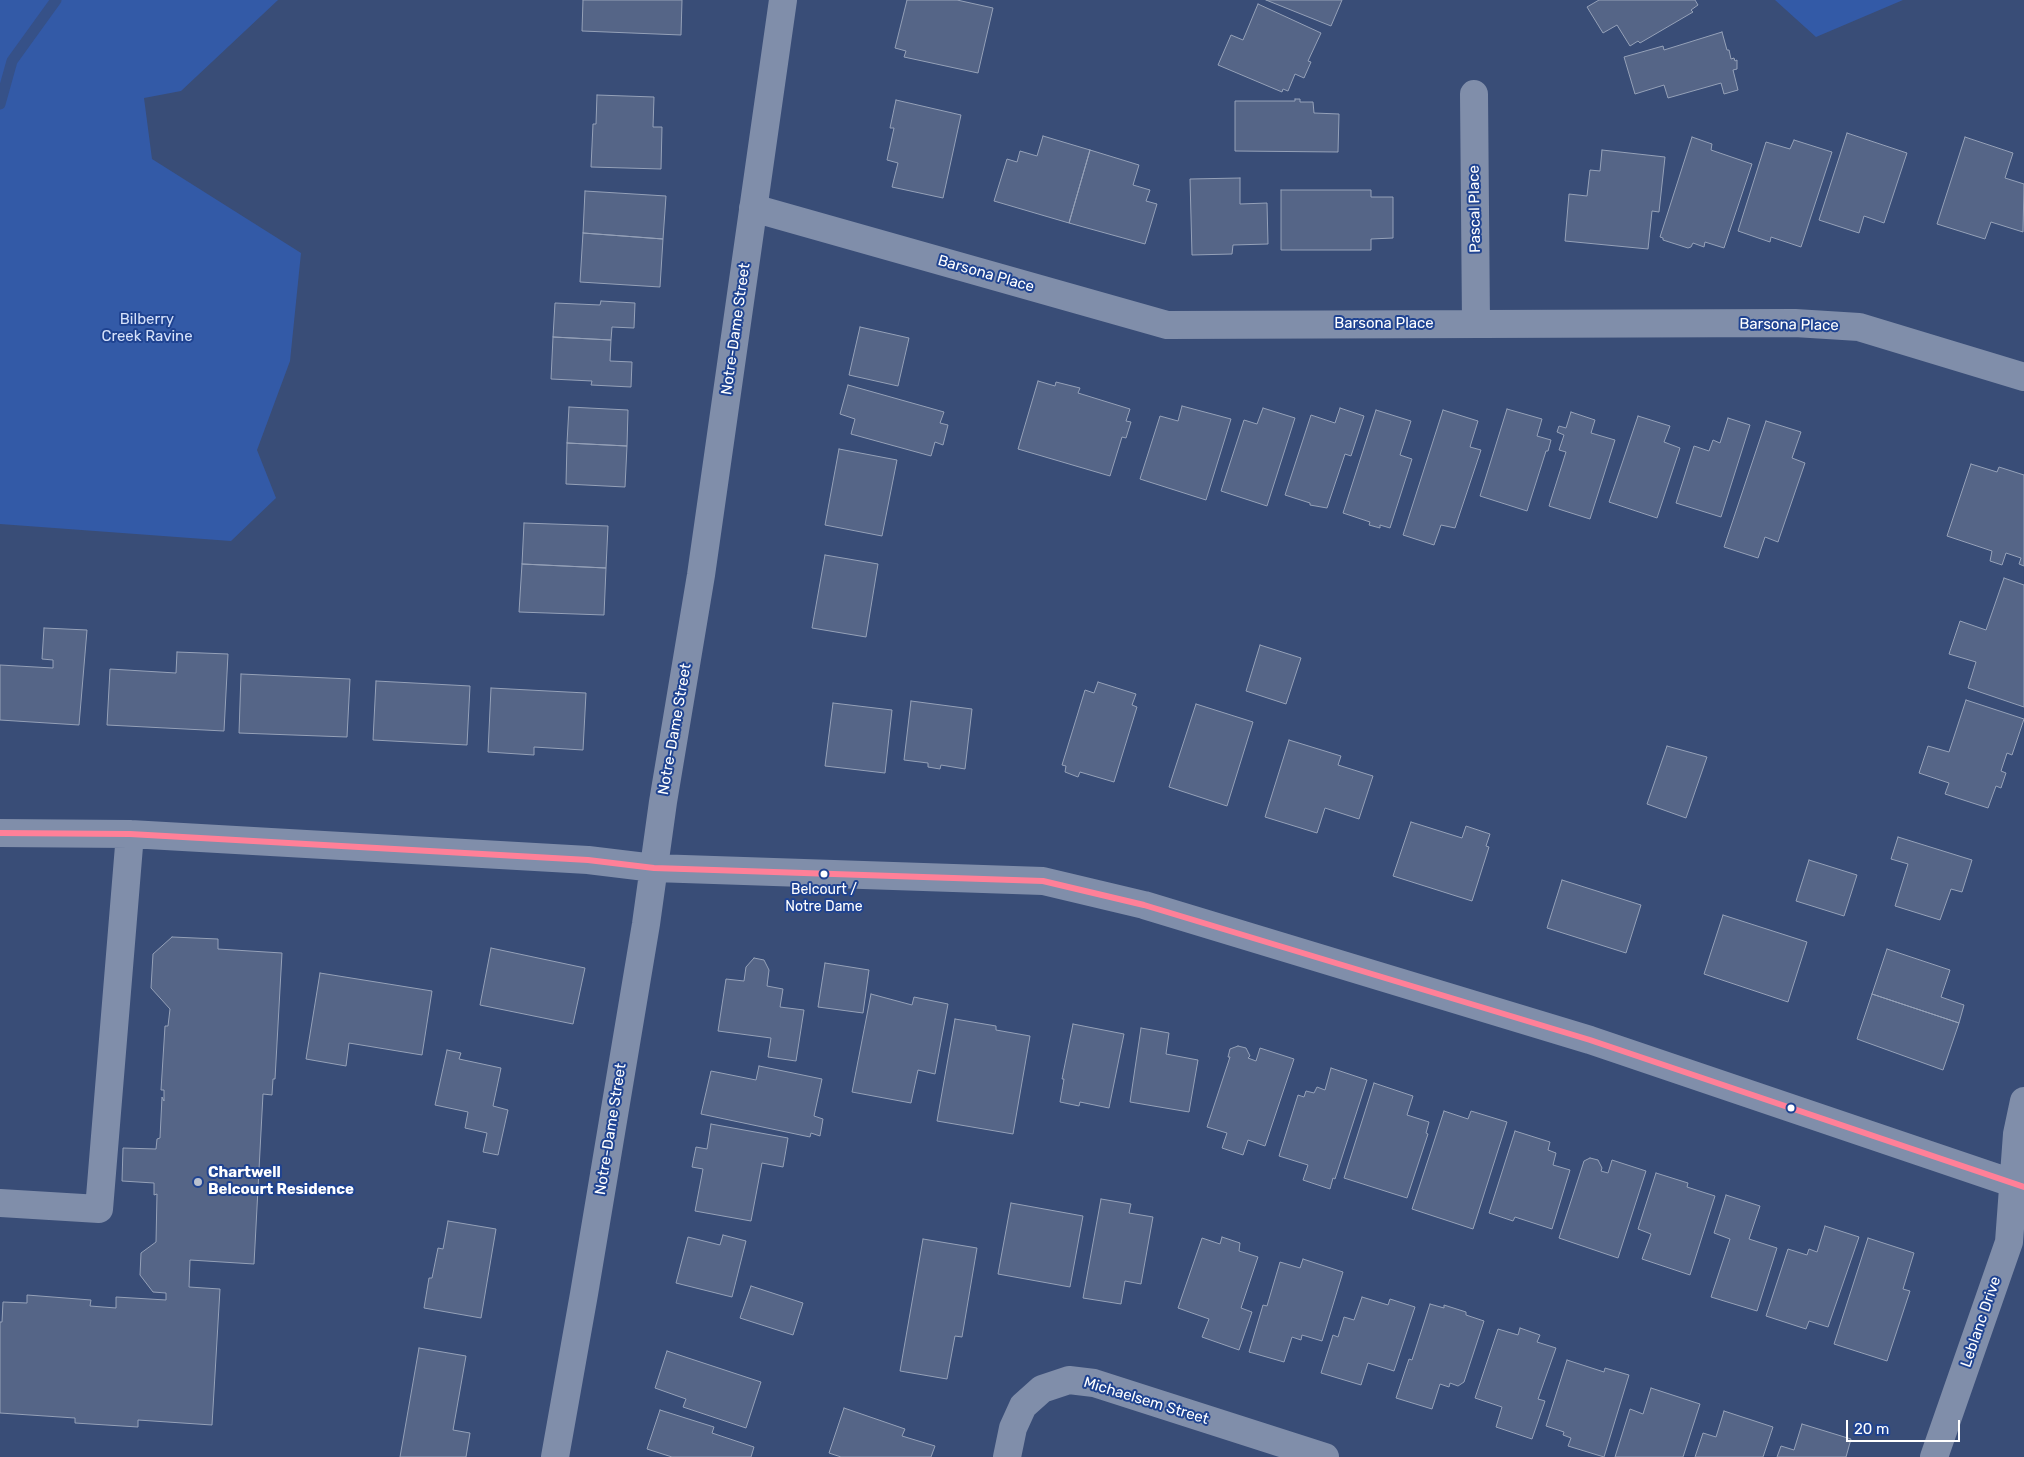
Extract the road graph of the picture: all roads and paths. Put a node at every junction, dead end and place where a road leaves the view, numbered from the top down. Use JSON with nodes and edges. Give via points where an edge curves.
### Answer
{"nodes":[{"id":1,"x":783,"y":0,"type":"edge"},
{"id":2,"x":1474,"y":94,"type":"dead end"},
{"id":3,"x":753,"y":208,"type":"junction"},
{"id":4,"x":1476,"y":324,"type":"junction"},
{"id":5,"x":2024,"y":377,"type":"edge"},
{"id":6,"x":0,"y":833,"type":"edge"},
{"id":7,"x":130,"y":834,"type":"junction"},
{"id":8,"x":654,"y":868,"type":"junction"},
{"id":9,"x":2024,"y":1101,"type":"edge"},
{"id":10,"x":2019,"y":1185,"type":"edge"},
{"id":11,"x":0,"y":1203,"type":"edge"},
{"id":12,"x":555,"y":1457,"type":"edge"},
{"id":13,"x":1007,"y":1457,"type":"edge"},
{"id":14,"x":1324,"y":1457,"type":"edge"},
{"id":15,"x":1934,"y":1457,"type":"edge"}],
"edges":[{"from":1,"to":3,"type":"street","name":"Notre-Dame Street"},
{"from":2,"to":4,"type":"street","name":"Pascal Place"},
{"from":3,"to":4,"type":"street","name":"Barsona Place","via":[[1167,325]]},
{"from":3,"to":8,"type":"street","name":"Notre-Dame Street","via":[[701,575]]},
{"from":4,"to":5,"type":"street","name":"Barsona Place","via":[[1795,323],[1859,327]]},
{"from":6,"to":7,"type":"street"},
{"from":7,"to":8,"type":"street","via":[[588,860]]},
{"from":7,"to":11,"type":"street","via":[[99,1209]]},
{"from":8,"to":10,"type":"street","via":[[1043,880],[1144,905],[1590,1040]]},
{"from":8,"to":12,"type":"street","name":"Notre-Dame Street"},
{"from":9,"to":10,"type":"street","via":[[2017,1134]]},
{"from":10,"to":15,"type":"street","name":"Leblanc Drive","via":[[2009,1242]]},
{"from":13,"to":14,"type":"street","name":"Michaelsem Street","via":[[1013,1428],[1023,1406],[1042,1389],[1069,1380],[1094,1383]]}]}
